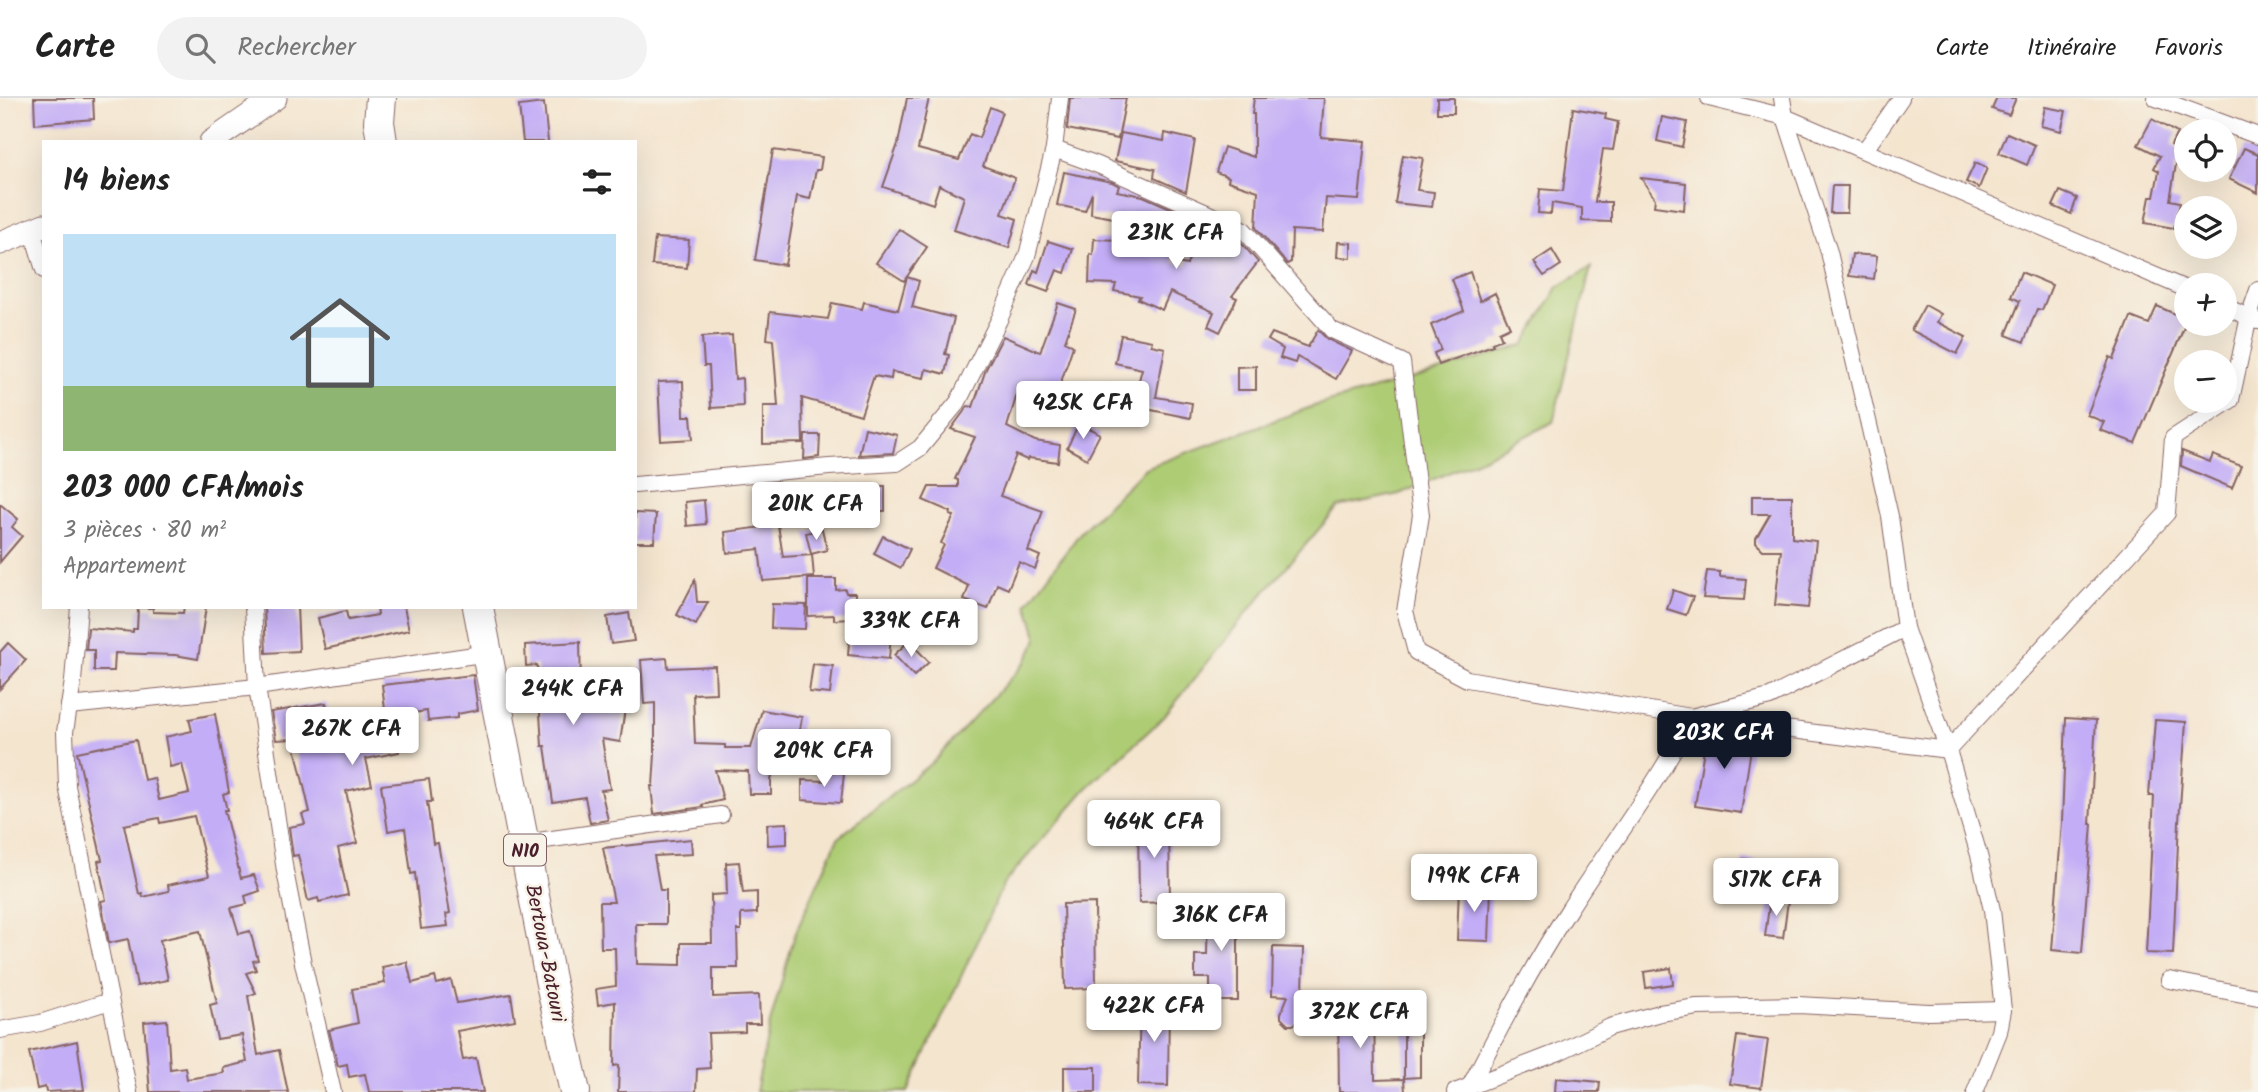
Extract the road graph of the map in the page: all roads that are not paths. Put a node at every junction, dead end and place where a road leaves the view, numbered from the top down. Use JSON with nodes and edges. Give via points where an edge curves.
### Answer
{"nodes":[{"id":1,"x":275,"y":98,"type":"edge"},
{"id":2,"x":1060,"y":98,"type":"edge"},
{"id":3,"x":1709,"y":98,"type":"edge"},
{"id":4,"x":1782,"y":98,"type":"edge"},
{"id":5,"x":1901,"y":98,"type":"edge"},
{"id":6,"x":2156,"y":98,"type":"edge"},
{"id":7,"x":1785,"y":117,"type":"junction"},
{"id":8,"x":2258,"y":136,"type":"edge"},
{"id":9,"x":214,"y":140,"type":"edge"},
{"id":10,"x":1054,"y":149,"type":"junction"},
{"id":11,"x":1865,"y":150,"type":"junction"},
{"id":12,"x":38,"y":228,"type":"edge"},
{"id":13,"x":0,"y":243,"type":"edge"},
{"id":14,"x":42,"y":256,"type":"edge"},
{"id":15,"x":2174,"y":284,"type":"edge"},
{"id":16,"x":2258,"y":290,"type":"edge"},
{"id":17,"x":2237,"y":312,"type":"edge"},
{"id":18,"x":2253,"y":319,"type":"edge"},
{"id":19,"x":637,"y":485,"type":"edge"},
{"id":20,"x":79,"y":609,"type":"edge"},
{"id":21,"x":253,"y":609,"type":"edge"},
{"id":22,"x":478,"y":609,"type":"edge"},
{"id":23,"x":1905,"y":628,"type":"junction"},
{"id":24,"x":488,"y":653,"type":"junction"},
{"id":25,"x":257,"y":687,"type":"junction"},
{"id":26,"x":69,"y":706,"type":"junction"},
{"id":27,"x":1691,"y":717,"type":"junction"},
{"id":28,"x":1948,"y":750,"type":"junction"},
{"id":29,"x":721,"y":815,"type":"dead end"},
{"id":30,"x":524,"y":844,"type":"junction"},
{"id":31,"x":2169,"y":980,"type":"dead end"},
{"id":32,"x":2258,"y":997,"type":"edge"},
{"id":33,"x":110,"y":1001,"type":"junction"},
{"id":34,"x":2003,"y":1010,"type":"junction"},
{"id":35,"x":0,"y":1030,"type":"edge"},
{"id":36,"x":1462,"y":1090,"type":"edge"},
{"id":37,"x":129,"y":1092,"type":"edge"},
{"id":38,"x":334,"y":1092,"type":"edge"},
{"id":39,"x":575,"y":1092,"type":"edge"},
{"id":40,"x":1975,"y":1092,"type":"edge"}],
"edges":[{"from":1,"to":9,"type":"main road"},
{"from":2,"to":10,"type":"street"},
{"from":3,"to":7,"type":"street"},
{"from":4,"to":7,"type":"street"},
{"from":5,"to":11,"type":"street"},
{"from":6,"to":8,"type":"street"},
{"from":7,"to":11,"type":"street"},
{"from":7,"to":23,"type":"street","via":[[1829,252],[1890,516]]},
{"from":10,"to":19,"type":"street","via":[[1027,256],[999,320],[958,402],[920,447],[897,463]]},
{"from":10,"to":27,"type":"street","via":[[1243,229],[1332,330],[1402,362],[1421,515],[1405,611],[1416,652],[1467,679]]},
{"from":11,"to":15,"type":"street"},
{"from":12,"to":13,"type":"main road"},
{"from":12,"to":14,"type":"street"},
{"from":16,"to":18,"type":"street"},
{"from":17,"to":18,"type":"street"},
{"from":18,"to":28,"type":"street","via":[[2231,400],[2173,438],[2167,513]]},
{"from":20,"to":26,"type":"street"},
{"from":21,"to":25,"type":"street"},
{"from":22,"to":24,"type":"highway","name":"Bertoua-Batouri","number":"N10"},
{"from":23,"to":27,"type":"street","via":[[1770,697]]},
{"from":23,"to":28,"type":"street"},
{"from":24,"to":25,"type":"street"},
{"from":24,"to":30,"type":"highway","name":"Bertoua-Batouri","number":"N10"},
{"from":25,"to":26,"type":"street"},
{"from":25,"to":38,"type":"street","via":[[285,872]]},
{"from":26,"to":33,"type":"street","via":[[67,786]]},
{"from":27,"to":28,"type":"street"},
{"from":27,"to":36,"type":"street","via":[[1670,759],[1554,934]]},
{"from":28,"to":34,"type":"street","via":[[1992,910]]},
{"from":29,"to":30,"type":"street"},
{"from":30,"to":39,"type":"highway","name":"Bertoua-Batouri","number":"N10"},
{"from":31,"to":32,"type":"street"},
{"from":33,"to":35,"type":"street"},
{"from":33,"to":37,"type":"street"},
{"from":34,"to":36,"type":"street","via":[[1697,1007],[1610,1027]]},
{"from":34,"to":40,"type":"street"}]}
